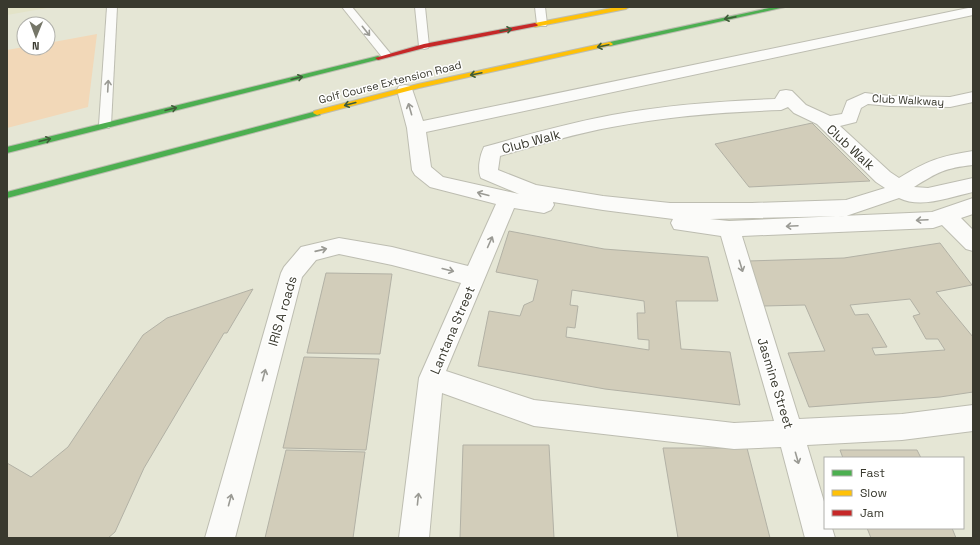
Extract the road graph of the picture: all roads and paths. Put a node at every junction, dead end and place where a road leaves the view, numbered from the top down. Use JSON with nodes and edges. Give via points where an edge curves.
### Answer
{"nodes":[{"id":1,"x":112,"y":7,"type":"edge"},
{"id":2,"x":347,"y":7,"type":"edge"},
{"id":3,"x":420,"y":7,"type":"edge"},
{"id":4,"x":540,"y":7,"type":"edge"},
{"id":5,"x":626,"y":7,"type":"edge"},
{"id":6,"x":782,"y":7,"type":"edge"},
{"id":7,"x":973,"y":11,"type":"edge"},
{"id":8,"x":542,"y":24,"type":"junction"},
{"id":9,"x":424,"y":46,"type":"junction"},
{"id":10,"x":386,"y":55,"type":"junction"},
{"id":11,"x":405,"y":90,"type":"junction"},
{"id":12,"x":973,"y":97,"type":"edge"},
{"id":13,"x":831,"y":122,"type":"dead end"},
{"id":14,"x":105,"y":125,"type":"junction"},
{"id":15,"x":416,"y":128,"type":"junction"},
{"id":16,"x":7,"y":150,"type":"edge"},
{"id":17,"x":973,"y":158,"type":"edge"},
{"id":18,"x":973,"y":185,"type":"edge"},
{"id":19,"x":898,"y":188,"type":"junction"},
{"id":20,"x":7,"y":195,"type":"edge"},
{"id":21,"x":508,"y":200,"type":"junction"},
{"id":22,"x":973,"y":206,"type":"edge"},
{"id":23,"x":946,"y":216,"type":"junction"},
{"id":24,"x":729,"y":229,"type":"junction"},
{"id":25,"x":973,"y":243,"type":"edge"},
{"id":26,"x":475,"y":277,"type":"junction"},
{"id":27,"x":431,"y":378,"type":"junction"},
{"id":28,"x":973,"y":418,"type":"edge"},
{"id":29,"x":790,"y":432,"type":"junction"},
{"id":30,"x":220,"y":538,"type":"edge"},
{"id":31,"x":414,"y":538,"type":"edge"},
{"id":32,"x":820,"y":538,"type":"edge"}],
"edges":[{"from":14,"to":1,"type":"lane","one_way":true},
{"from":2,"to":10,"type":"lane","one_way":true},
{"from":3,"to":9,"type":"lane"},
{"from":4,"to":8,"type":"lane"},
{"from":5,"to":8,"type":"main road","name":"Golf Course Extension Road"},
{"from":6,"to":11,"type":"main road","name":"Golf Course Extension Road","one_way":true},
{"from":7,"to":15,"type":"street"},
{"from":9,"to":8,"type":"main road","name":"Golf Course Extension Road","one_way":true},
{"from":9,"to":10,"type":"main road","name":"Golf Course Extension Road"},
{"from":14,"to":10,"type":"main road","name":"Golf Course Extension Road","one_way":true},
{"from":15,"to":11,"type":"street","one_way":true},
{"from":11,"to":20,"type":"main road","name":"Golf Course Extension Road","one_way":true},
{"from":12,"to":13,"type":"street","name":"Club Walkway","via":[[950,102],[865,98],[853,105],[850,118]]},
{"from":16,"to":14,"type":"main road","name":"Golf Course Extension Road","one_way":true},
{"from":21,"to":15,"type":"street","one_way":true,"via":[[438,182],[422,170]]},
{"from":17,"to":19,"type":"street","name":"Club Walk","via":[[949,161],[930,168]]},
{"from":18,"to":19,"type":"street","name":"Club Walk","via":[[928,195],[907,194]]},
{"from":19,"to":19,"type":"street","name":"Club Walk","via":[[891,194],[846,208],[670,211],[533,192],[488,173],[491,152],[540,138],[588,126],[658,114],[741,105],[781,104],[786,95],[800,109],[823,120]]},
{"from":21,"to":24,"type":"street"},
{"from":26,"to":21,"type":"street","name":"Lantana Street","one_way":true},
{"from":22,"to":23,"type":"street"},
{"from":23,"to":24,"type":"street","one_way":true,"via":[[933,220]]},
{"from":23,"to":25,"type":"street"},
{"from":24,"to":29,"type":"street","name":"Jasmine Street","one_way":true},
{"from":26,"to":27,"type":"street","name":"Lantana Street"},
{"from":30,"to":26,"type":"street","name":"IRIS A roads","one_way":true,"via":[[292,273],[309,253],[340,246]]},
{"from":27,"to":29,"type":"street","via":[[534,413],[734,436]]},
{"from":31,"to":27,"type":"street","name":"Lantana Street","one_way":true},
{"from":28,"to":29,"type":"street","via":[[902,427]]},
{"from":29,"to":32,"type":"street","name":"Jasmine Street","one_way":true}]}
